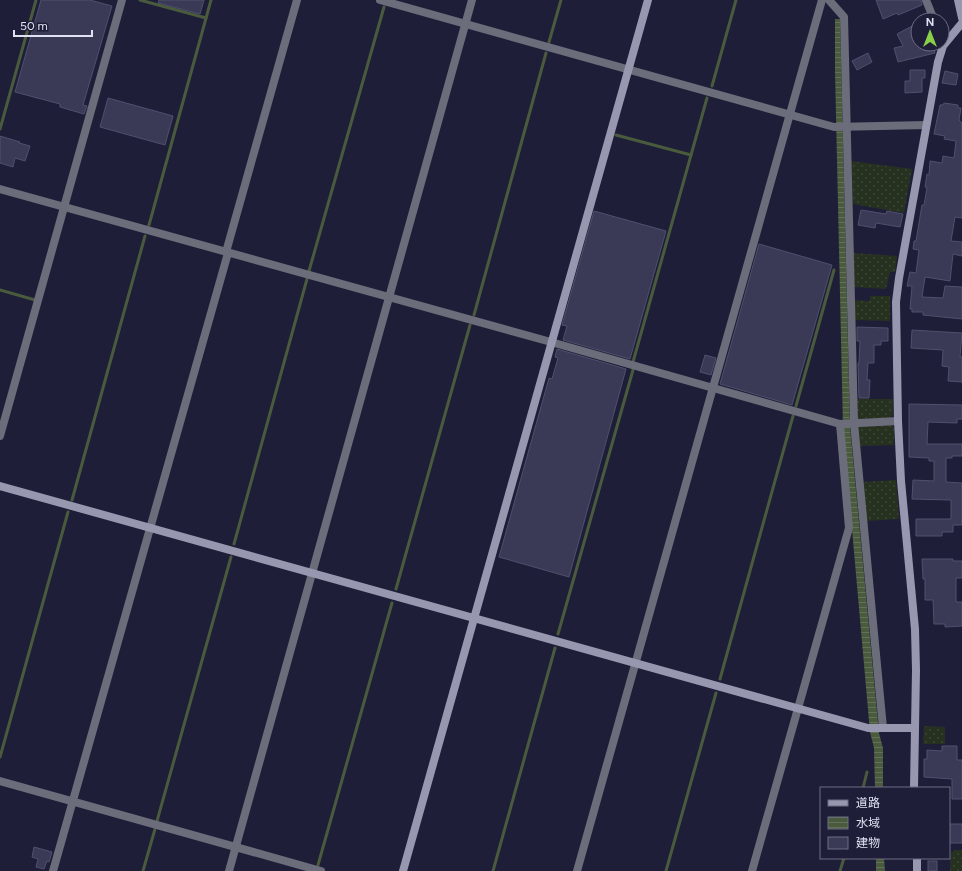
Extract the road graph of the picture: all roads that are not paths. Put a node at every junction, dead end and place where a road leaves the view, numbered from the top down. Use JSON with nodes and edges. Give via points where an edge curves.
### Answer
{"nodes":[{"id":1,"x":122,"y":0,"type":"edge"},
{"id":2,"x":297,"y":0,"type":"edge"},
{"id":3,"x":380,"y":0,"type":"edge"},
{"id":4,"x":472,"y":0,"type":"edge"},
{"id":5,"x":648,"y":0,"type":"edge"},
{"id":6,"x":822,"y":0,"type":"edge"},
{"id":7,"x":828,"y":0,"type":"edge"},
{"id":8,"x":926,"y":0,"type":"edge"},
{"id":9,"x":958,"y":0,"type":"edge"},
{"id":10,"x":931,"y":12,"type":"edge"},
{"id":11,"x":962,"y":18,"type":"edge"},
{"id":12,"x":962,"y":23,"type":"edge"},
{"id":13,"x":466,"y":24,"type":"junction"},
{"id":14,"x":950,"y":36,"type":"edge"},
{"id":15,"x":941,"y":52,"type":"edge"},
{"id":16,"x":627,"y":69,"type":"junction"},
{"id":17,"x":790,"y":114,"type":"junction"},
{"id":18,"x":926,"y":125,"type":"junction"},
{"id":19,"x":846,"y":127,"type":"junction"},
{"id":20,"x":0,"y":189,"type":"edge"},
{"id":21,"x":65,"y":207,"type":"junction"},
{"id":22,"x":227,"y":253,"type":"junction"},
{"id":23,"x":388,"y":297,"type":"junction"},
{"id":24,"x":551,"y":342,"type":"junction"},
{"id":25,"x":712,"y":388,"type":"junction"},
{"id":26,"x":898,"y":421,"type":"junction"},
{"id":27,"x":853,"y":423,"type":"junction"},
{"id":28,"x":840,"y":424,"type":"junction"},
{"id":29,"x":0,"y":436,"type":"edge"},
{"id":30,"x":0,"y":486,"type":"edge"},
{"id":31,"x":150,"y":528,"type":"junction"},
{"id":32,"x":312,"y":573,"type":"junction"},
{"id":33,"x":473,"y":618,"type":"junction"},
{"id":34,"x":636,"y":663,"type":"junction"},
{"id":35,"x":798,"y":709,"type":"junction"},
{"id":36,"x":882,"y":728,"type":"junction"},
{"id":37,"x":914,"y":728,"type":"junction"},
{"id":38,"x":0,"y":781,"type":"edge"},
{"id":39,"x":914,"y":787,"type":"edge"},
{"id":40,"x":73,"y":802,"type":"junction"},
{"id":41,"x":236,"y":847,"type":"junction"},
{"id":42,"x":917,"y":859,"type":"edge"},
{"id":43,"x":53,"y":871,"type":"edge"},
{"id":44,"x":229,"y":871,"type":"edge"},
{"id":45,"x":322,"y":871,"type":"edge"},
{"id":46,"x":402,"y":871,"type":"edge"},
{"id":47,"x":577,"y":871,"type":"edge"},
{"id":48,"x":752,"y":871,"type":"edge"},
{"id":49,"x":917,"y":871,"type":"edge"}],
"edges":[{"from":1,"to":21,"type":"street"},
{"from":2,"to":22,"type":"street"},
{"from":3,"to":13,"type":"street"},
{"from":4,"to":13,"type":"street"},
{"from":5,"to":16,"type":"street"},
{"from":6,"to":17,"type":"street"},
{"from":7,"to":19,"type":"street","via":[[844,17]]},
{"from":8,"to":10,"type":"street"},
{"from":9,"to":11,"type":"street"},
{"from":12,"to":14,"type":"street"},
{"from":13,"to":16,"type":"street"},
{"from":13,"to":23,"type":"street"},
{"from":15,"to":18,"type":"street"},
{"from":16,"to":17,"type":"street"},
{"from":16,"to":24,"type":"street"},
{"from":17,"to":19,"type":"street","via":[[834,127]]},
{"from":17,"to":25,"type":"street"},
{"from":18,"to":19,"type":"street"},
{"from":18,"to":26,"type":"street","via":[[896,302]]},
{"from":19,"to":27,"type":"street"},
{"from":20,"to":21,"type":"street"},
{"from":21,"to":22,"type":"street"},
{"from":21,"to":29,"type":"street"},
{"from":22,"to":23,"type":"street"},
{"from":22,"to":31,"type":"street"},
{"from":23,"to":24,"type":"street"},
{"from":23,"to":32,"type":"street"},
{"from":24,"to":25,"type":"street"},
{"from":24,"to":33,"type":"street"},
{"from":25,"to":28,"type":"street"},
{"from":25,"to":34,"type":"street"},
{"from":26,"to":27,"type":"street"},
{"from":26,"to":37,"type":"street","via":[[915,629]]},
{"from":27,"to":28,"type":"street"},
{"from":27,"to":36,"type":"street"},
{"from":28,"to":35,"type":"street","via":[[849,528]]},
{"from":30,"to":31,"type":"street"},
{"from":31,"to":32,"type":"street"},
{"from":31,"to":40,"type":"street"},
{"from":32,"to":33,"type":"street"},
{"from":32,"to":41,"type":"street"},
{"from":33,"to":34,"type":"street"},
{"from":33,"to":46,"type":"street"},
{"from":34,"to":35,"type":"street"},
{"from":34,"to":47,"type":"street"},
{"from":35,"to":36,"type":"street","via":[[868,728]]},
{"from":35,"to":48,"type":"street"},
{"from":36,"to":37,"type":"street"},
{"from":37,"to":39,"type":"street"},
{"from":38,"to":40,"type":"street"},
{"from":40,"to":41,"type":"street"},
{"from":40,"to":43,"type":"street"},
{"from":41,"to":44,"type":"street"},
{"from":41,"to":45,"type":"street"},
{"from":42,"to":49,"type":"street"}]}
